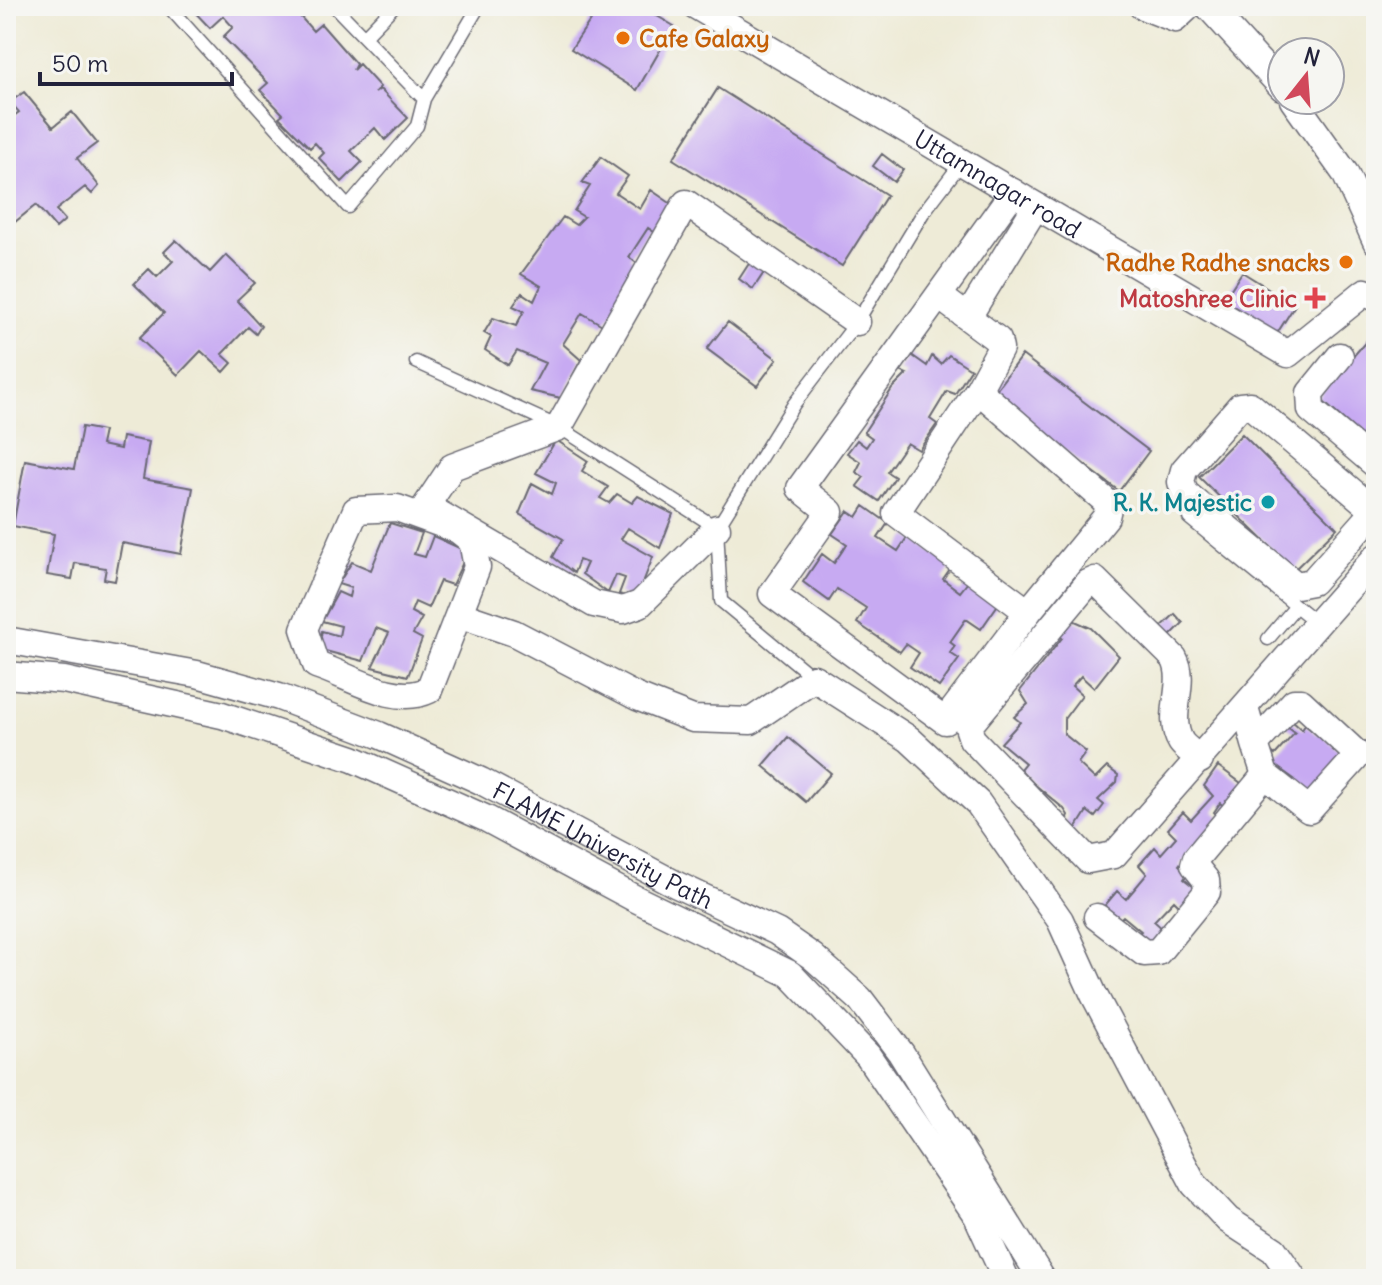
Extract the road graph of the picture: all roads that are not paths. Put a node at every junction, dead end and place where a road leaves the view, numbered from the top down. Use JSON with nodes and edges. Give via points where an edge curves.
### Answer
{"nodes":[{"id":1,"x":168,"y":6,"type":"edge"},
{"id":2,"x":334,"y":6,"type":"edge"},
{"id":3,"x":394,"y":6,"type":"edge"},
{"id":4,"x":479,"y":6,"type":"edge"},
{"id":5,"x":696,"y":6,"type":"edge"},
{"id":6,"x":1142,"y":6,"type":"edge"},
{"id":7,"x":1189,"y":6,"type":"edge"},
{"id":8,"x":1208,"y":6,"type":"edge"},
{"id":9,"x":364,"y":37,"type":"junction"},
{"id":10,"x":1266,"y":69,"type":"edge"},
{"id":11,"x":424,"y":99,"type":"junction"},
{"id":12,"x":1304,"y":116,"type":"edge"},
{"id":13,"x":962,"y":162,"type":"junction"},
{"id":14,"x":1013,"y":192,"type":"junction"},
{"id":15,"x":1036,"y":206,"type":"junction"},
{"id":16,"x":1376,"y":241,"type":"edge"},
{"id":17,"x":939,"y":296,"type":"junction"},
{"id":18,"x":1376,"y":298,"type":"edge"},
{"id":19,"x":968,"y":317,"type":"junction"},
{"id":20,"x":857,"y":322,"type":"junction"},
{"id":21,"x":1340,"y":356,"type":"dead end"},
{"id":22,"x":416,"y":362,"type":"dead end"},
{"id":23,"x":978,"y":390,"type":"junction"},
{"id":24,"x":559,"y":427,"type":"junction"},
{"id":25,"x":1376,"y":465,"type":"edge"},
{"id":26,"x":1376,"y":511,"type":"edge"},
{"id":27,"x":1189,"y":518,"type":"dead end"},
{"id":28,"x":717,"y":528,"type":"junction"},
{"id":29,"x":1376,"y":557,"type":"edge"},
{"id":30,"x":1296,"y":606,"type":"junction"},
{"id":31,"x":1028,"y":612,"type":"junction"},
{"id":32,"x":461,"y":615,"type":"junction"},
{"id":33,"x":1318,"y":624,"type":"junction"},
{"id":34,"x":1268,"y":639,"type":"dead end"},
{"id":35,"x":6,"y":640,"type":"edge"},
{"id":36,"x":6,"y":675,"type":"edge"},
{"id":37,"x":814,"y":678,"type":"junction"},
{"id":38,"x":1245,"y":708,"type":"junction"},
{"id":39,"x":1255,"y":744,"type":"junction"},
{"id":40,"x":1200,"y":760,"type":"junction"},
{"id":41,"x":1265,"y":775,"type":"junction"},
{"id":42,"x":1097,"y":917,"type":"dead end"},
{"id":43,"x":803,"y":950,"type":"junction"},
{"id":44,"x":790,"y":974,"type":"junction"},
{"id":45,"x":1006,"y":1279,"type":"edge"},
{"id":46,"x":1042,"y":1279,"type":"edge"},
{"id":47,"x":1294,"y":1279,"type":"edge"}],
"edges":[{"from":1,"to":11,"type":"lane","via":[[348,207],[417,126]]},
{"from":2,"to":9,"type":"lane"},
{"from":3,"to":9,"type":"lane"},
{"from":4,"to":11,"type":"lane"},
{"from":5,"to":13,"type":"street","name":"Uttamnagar road"},
{"from":6,"to":7,"type":"street","via":[[1175,19]]},
{"from":8,"to":10,"type":"street"},
{"from":9,"to":11,"type":"lane"},
{"from":12,"to":16,"type":"street","via":[[1345,173]]},
{"from":13,"to":14,"type":"street","name":"Uttamnagar road"},
{"from":13,"to":20,"type":"lane","via":[[923,213]]},
{"from":14,"to":15,"type":"street","name":"Uttamnagar road"},
{"from":14,"to":17,"type":"street"},
{"from":15,"to":18,"type":"street","name":"Uttamnagar road","via":[[1288,354],[1365,292]]},
{"from":15,"to":19,"type":"street"},
{"from":17,"to":19,"type":"street"},
{"from":17,"to":31,"type":"street","via":[[800,488],[830,512],[772,594],[945,721]]},
{"from":19,"to":23,"type":"street","via":[[998,340],[1000,349]]},
{"from":20,"to":24,"type":"street","via":[[686,203]]},
{"from":20,"to":28,"type":"lane","via":[[794,404]]},
{"from":21,"to":25,"type":"street","via":[[1310,393],[1311,410]]},
{"from":22,"to":24,"type":"lane"},
{"from":23,"to":31,"type":"street","via":[[1109,504],[1106,517]]},
{"from":23,"to":31,"type":"street","via":[[896,513]]},
{"from":24,"to":28,"type":"lane"},
{"from":24,"to":28,"type":"street","via":[[452,467],[426,506],[594,604],[623,610],[640,604]]},
{"from":26,"to":26,"type":"street","via":[[1250,405],[1240,406],[1184,470],[1181,482],[1185,493],[1296,585],[1312,582]]},
{"from":27,"to":30,"type":"lane"},
{"from":28,"to":37,"type":"lane","via":[[721,601]]},
{"from":29,"to":33,"type":"street"},
{"from":30,"to":33,"type":"lane"},
{"from":30,"to":34,"type":"lane"},
{"from":32,"to":32,"type":"street","via":[[429,690],[417,695],[397,696],[316,665],[304,629],[356,510],[397,508],[458,530],[472,541],[477,567]]},
{"from":32,"to":37,"type":"street","via":[[514,633],[637,697],[693,719],[751,721]]},
{"from":33,"to":38,"type":"street"},
{"from":35,"to":43,"type":"street","name":"FLAME University Path","via":[[197,674],[279,697],[379,735],[481,781]]},
{"from":36,"to":44,"type":"street","name":"FLAME University Path","via":[[64,680],[222,715],[353,759],[487,819]]},
{"from":37,"to":47,"type":"street","via":[[909,739],[978,803],[1060,920],[1194,1184],[1228,1220],[1274,1250]]},
{"from":38,"to":39,"type":"street"},
{"from":38,"to":40,"type":"street"},
{"from":39,"to":41,"type":"street"},
{"from":39,"to":41,"type":"street","via":[[1294,702],[1301,702],[1356,753],[1309,810]]},
{"from":40,"to":40,"type":"street","via":[[1181,742],[1176,723],[1179,667],[1095,580],[968,727],[972,739],[1088,860],[1114,855]]},
{"from":41,"to":42,"type":"street","via":[[1196,858],[1194,865],[1206,880],[1207,892],[1158,952],[1144,953]]},
{"from":43,"to":44,"type":"street"},
{"from":43,"to":46,"type":"street","name":"FLAME University Path","via":[[860,999],[901,1053]]},
{"from":44,"to":45,"type":"street","via":[[868,1056],[977,1216]]}]}
